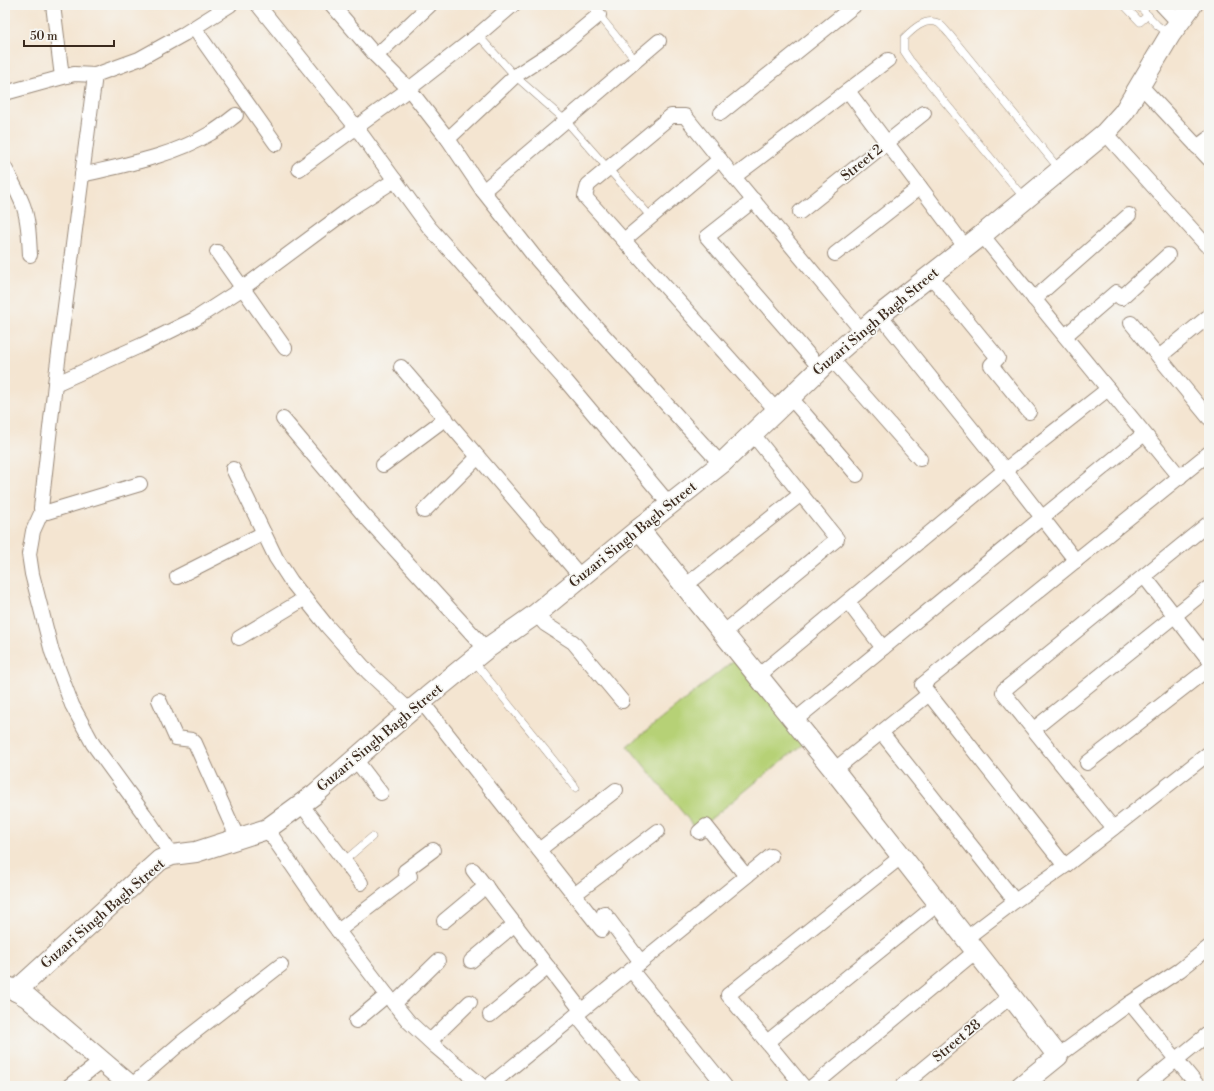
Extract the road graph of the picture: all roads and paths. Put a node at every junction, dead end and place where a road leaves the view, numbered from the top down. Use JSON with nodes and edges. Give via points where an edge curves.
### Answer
{"nodes":[{"id":1,"x":53,"y":5,"type":"edge"},
{"id":2,"x":230,"y":5,"type":"edge"},
{"id":3,"x":258,"y":5,"type":"edge"},
{"id":4,"x":430,"y":5,"type":"edge"},
{"id":5,"x":513,"y":5,"type":"edge"},
{"id":6,"x":855,"y":5,"type":"edge"},
{"id":7,"x":1124,"y":5,"type":"edge"},
{"id":8,"x":1138,"y":5,"type":"edge"},
{"id":9,"x":1162,"y":5,"type":"edge"},
{"id":10,"x":1192,"y":5,"type":"edge"},
{"id":11,"x":336,"y":7,"type":"edge"},
{"id":12,"x":595,"y":10,"type":"edge"},
{"id":13,"x":1148,"y":15,"type":"junction"},
{"id":14,"x":194,"y":28,"type":"junction"},
{"id":15,"x":1174,"y":29,"type":"junction"},
{"id":16,"x":478,"y":35,"type":"junction"},
{"id":17,"x":659,"y":42,"type":"dead end"},
{"id":18,"x":376,"y":56,"type":"junction"},
{"id":19,"x":888,"y":60,"type":"dead end"},
{"id":20,"x":636,"y":61,"type":"junction"},
{"id":21,"x":94,"y":75,"type":"junction"},
{"id":22,"x":515,"y":76,"type":"junction"},
{"id":23,"x":62,"y":77,"type":"junction"},
{"id":24,"x":1140,"y":85,"type":"junction"},
{"id":25,"x":410,"y":89,"type":"junction"},
{"id":26,"x":848,"y":91,"type":"junction"},
{"id":27,"x":5,"y":93,"type":"edge"},
{"id":28,"x":721,"y":113,"type":"dead end"},
{"id":29,"x":924,"y":113,"type":"dead end"},
{"id":30,"x":236,"y":115,"type":"dead end"},
{"id":31,"x":566,"y":121,"type":"junction"},
{"id":32,"x":356,"y":127,"type":"junction"},
{"id":33,"x":1105,"y":133,"type":"junction"},
{"id":34,"x":1209,"y":138,"type":"edge"},
{"id":35,"x":448,"y":139,"type":"junction"},
{"id":36,"x":887,"y":143,"type":"junction"},
{"id":37,"x":276,"y":144,"type":"dead end"},
{"id":38,"x":1197,"y":147,"type":"junction"},
{"id":39,"x":720,"y":159,"type":"junction"},
{"id":40,"x":1209,"y":159,"type":"edge"},
{"id":41,"x":5,"y":168,"type":"edge"},
{"id":42,"x":608,"y":168,"type":"junction"},
{"id":43,"x":299,"y":169,"type":"dead end"},
{"id":44,"x":1060,"y":170,"type":"junction"},
{"id":45,"x":82,"y":175,"type":"junction"},
{"id":46,"x":734,"y":177,"type":"junction"},
{"id":47,"x":395,"y":180,"type":"junction"},
{"id":48,"x":920,"y":187,"type":"junction"},
{"id":49,"x":483,"y":192,"type":"junction"},
{"id":50,"x":754,"y":200,"type":"junction"},
{"id":51,"x":1025,"y":200,"type":"junction"},
{"id":52,"x":800,"y":212,"type":"dead end"},
{"id":53,"x":1129,"y":215,"type":"dead end"},
{"id":54,"x":650,"y":217,"type":"junction"},
{"id":55,"x":982,"y":235,"type":"junction"},
{"id":56,"x":624,"y":240,"type":"junction"},
{"id":57,"x":1206,"y":245,"type":"dead end"},
{"id":58,"x":966,"y":248,"type":"junction"},
{"id":59,"x":217,"y":252,"type":"dead end"},
{"id":60,"x":835,"y":254,"type":"dead end"},
{"id":61,"x":30,"y":255,"type":"dead end"},
{"id":62,"x":1168,"y":255,"type":"dead end"},
{"id":63,"x":930,"y":275,"type":"junction"},
{"id":64,"x":243,"y":288,"type":"junction"},
{"id":65,"x":1034,"y":299,"type":"junction"},
{"id":66,"x":880,"y":315,"type":"junction"},
{"id":67,"x":1209,"y":316,"type":"edge"},
{"id":68,"x":1131,"y":323,"type":"dead end"},
{"id":69,"x":862,"y":331,"type":"junction"},
{"id":70,"x":1065,"y":336,"type":"junction"},
{"id":71,"x":285,"y":348,"type":"dead end"},
{"id":72,"x":1159,"y":357,"type":"junction"},
{"id":73,"x":825,"y":363,"type":"junction"},
{"id":74,"x":401,"y":366,"type":"dead end"},
{"id":75,"x":55,"y":384,"type":"junction"},
{"id":76,"x":1108,"y":389,"type":"junction"},
{"id":77,"x":1204,"y":402,"type":"edge"},
{"id":78,"x":783,"y":404,"type":"junction"},
{"id":79,"x":1029,"y":412,"type":"dead end"},
{"id":80,"x":446,"y":418,"type":"junction"},
{"id":81,"x":1209,"y":418,"type":"edge"},
{"id":82,"x":283,"y":419,"type":"dead end"},
{"id":83,"x":752,"y":433,"type":"junction"},
{"id":84,"x":1144,"y":434,"type":"junction"},
{"id":85,"x":1209,"y":453,"type":"edge"},
{"id":86,"x":478,"y":457,"type":"junction"},
{"id":87,"x":920,"y":459,"type":"dead end"},
{"id":88,"x":720,"y":464,"type":"junction"},
{"id":89,"x":383,"y":465,"type":"dead end"},
{"id":90,"x":233,"y":469,"type":"dead end"},
{"id":91,"x":1005,"y":470,"type":"junction"},
{"id":92,"x":857,"y":475,"type":"dead end"},
{"id":93,"x":1180,"y":477,"type":"junction"},
{"id":94,"x":140,"y":484,"type":"dead end"},
{"id":95,"x":801,"y":494,"type":"junction"},
{"id":96,"x":670,"y":504,"type":"junction"},
{"id":97,"x":43,"y":509,"type":"junction"},
{"id":98,"x":424,"y":511,"type":"dead end"},
{"id":99,"x":1042,"y":518,"type":"junction"},
{"id":100,"x":1209,"y":523,"type":"edge"},
{"id":101,"x":639,"y":529,"type":"junction"},
{"id":102,"x":264,"y":533,"type":"junction"},
{"id":103,"x":1076,"y":561,"type":"junction"},
{"id":104,"x":1144,"y":576,"type":"junction"},
{"id":105,"x":177,"y":577,"type":"dead end"},
{"id":106,"x":581,"y":577,"type":"junction"},
{"id":107,"x":685,"y":586,"type":"junction"},
{"id":108,"x":1209,"y":588,"type":"edge"},
{"id":109,"x":304,"y":599,"type":"junction"},
{"id":110,"x":848,"y":602,"type":"junction"},
{"id":111,"x":536,"y":614,"type":"junction"},
{"id":112,"x":1174,"y":615,"type":"junction"},
{"id":113,"x":723,"y":633,"type":"junction"},
{"id":114,"x":238,"y":638,"type":"dead end"},
{"id":115,"x":883,"y":648,"type":"junction"},
{"id":116,"x":479,"y":654,"type":"junction"},
{"id":117,"x":1209,"y":660,"type":"edge"},
{"id":118,"x":1209,"y":668,"type":"edge"},
{"id":119,"x":758,"y":676,"type":"junction"},
{"id":120,"x":929,"y":694,"type":"junction"},
{"id":121,"x":159,"y":700,"type":"dead end"},
{"id":122,"x":622,"y":701,"type":"dead end"},
{"id":123,"x":416,"y":707,"type":"junction"},
{"id":124,"x":794,"y":721,"type":"junction"},
{"id":125,"x":1034,"y":729,"type":"junction"},
{"id":126,"x":880,"y":732,"type":"junction"},
{"id":127,"x":1209,"y":754,"type":"edge"},
{"id":128,"x":355,"y":760,"type":"junction"},
{"id":129,"x":1087,"y":763,"type":"dead end"},
{"id":130,"x":834,"y":770,"type":"junction"},
{"id":131,"x":576,"y":788,"type":"dead end"},
{"id":132,"x":616,"y":790,"type":"dead end"},
{"id":133,"x":381,"y":793,"type":"dead end"},
{"id":134,"x":301,"y":804,"type":"junction"},
{"id":135,"x":1113,"y":828,"type":"junction"},
{"id":136,"x":267,"y":829,"type":"junction"},
{"id":137,"x":658,"y":831,"type":"dead end"},
{"id":138,"x":698,"y":832,"type":"dead end"},
{"id":139,"x":372,"y":837,"type":"dead end"},
{"id":140,"x":238,"y":839,"type":"junction"},
{"id":141,"x":433,"y":850,"type":"dead end"},
{"id":142,"x":539,"y":850,"type":"junction"},
{"id":143,"x":172,"y":855,"type":"junction"},
{"id":144,"x":771,"y":856,"type":"dead end"},
{"id":145,"x":902,"y":856,"type":"junction"},
{"id":146,"x":344,"y":860,"type":"junction"},
{"id":147,"x":1065,"y":866,"type":"junction"},
{"id":148,"x":473,"y":870,"type":"dead end"},
{"id":149,"x":746,"y":876,"type":"junction"},
{"id":150,"x":360,"y":883,"type":"dead end"},
{"id":151,"x":486,"y":886,"type":"junction"},
{"id":152,"x":574,"y":895,"type":"junction"},
{"id":153,"x":1015,"y":901,"type":"junction"},
{"id":154,"x":939,"y":903,"type":"junction"},
{"id":155,"x":604,"y":913,"type":"dead end"},
{"id":156,"x":444,"y":921,"type":"dead end"},
{"id":157,"x":515,"y":924,"type":"junction"},
{"id":158,"x":602,"y":930,"type":"dead end"},
{"id":159,"x":338,"y":931,"type":"junction"},
{"id":160,"x":974,"y":942,"type":"junction"},
{"id":161,"x":1209,"y":947,"type":"edge"},
{"id":162,"x":438,"y":961,"type":"dead end"},
{"id":163,"x":471,"y":961,"type":"dead end"},
{"id":164,"x":281,"y":965,"type":"dead end"},
{"id":165,"x":636,"y":966,"type":"junction"},
{"id":166,"x":548,"y":967,"type":"junction"},
{"id":167,"x":11,"y":988,"type":"edge"},
{"id":168,"x":1011,"y":996,"type":"junction"},
{"id":169,"x":391,"y":999,"type":"junction"},
{"id":170,"x":470,"y":1002,"type":"dead end"},
{"id":171,"x":1130,"y":1003,"type":"junction"},
{"id":172,"x":578,"y":1012,"type":"junction"},
{"id":173,"x":490,"y":1015,"type":"dead end"},
{"id":174,"x":356,"y":1021,"type":"dead end"},
{"id":175,"x":1209,"y":1033,"type":"edge"},
{"id":176,"x":430,"y":1041,"type":"junction"},
{"id":177,"x":767,"y":1042,"type":"junction"},
{"id":178,"x":1058,"y":1056,"type":"junction"},
{"id":179,"x":1176,"y":1060,"type":"junction"},
{"id":180,"x":102,"y":1061,"type":"junction"},
{"id":181,"x":69,"y":1086,"type":"edge"},
{"id":182,"x":131,"y":1086,"type":"edge"},
{"id":183,"x":482,"y":1086,"type":"edge"},
{"id":184,"x":489,"y":1086,"type":"edge"},
{"id":185,"x":634,"y":1086,"type":"edge"},
{"id":186,"x":725,"y":1086,"type":"edge"},
{"id":187,"x":803,"y":1086,"type":"edge"},
{"id":188,"x":813,"y":1086,"type":"edge"},
{"id":189,"x":902,"y":1086,"type":"edge"},
{"id":190,"x":1021,"y":1086,"type":"edge"},
{"id":191,"x":1144,"y":1086,"type":"edge"},
{"id":192,"x":1198,"y":1086,"type":"edge"}],
"edges":[{"from":1,"to":23,"type":"street"},
{"from":2,"to":14,"type":"street"},
{"from":3,"to":32,"type":"street"},
{"from":4,"to":18,"type":"street"},
{"from":5,"to":16,"type":"street"},
{"from":6,"to":28,"type":"street"},
{"from":7,"to":13,"type":"lane","via":[[1140,22]]},
{"from":8,"to":13,"type":"lane"},
{"from":9,"to":15,"type":"street"},
{"from":10,"to":15,"type":"street","name":"Guzari Singh Bagh Street"},
{"from":11,"to":18,"type":"street"},
{"from":12,"to":20,"type":"lane"},
{"from":12,"to":22,"type":"street","via":[[564,44]]},
{"from":13,"to":15,"type":"lane","via":[[1157,25]]},
{"from":14,"to":21,"type":"street","via":[[139,59]]},
{"from":14,"to":37,"type":"street"},
{"from":15,"to":24,"type":"street","name":"Guzari Singh Bagh Street"},
{"from":16,"to":22,"type":"lane"},
{"from":16,"to":25,"type":"street"},
{"from":17,"to":20,"type":"street"},
{"from":18,"to":25,"type":"street"},
{"from":19,"to":26,"type":"street"},
{"from":20,"to":31,"type":"street"},
{"from":21,"to":23,"type":"street","via":[[74,74]]},
{"from":21,"to":45,"type":"street"},
{"from":22,"to":31,"type":"lane"},
{"from":22,"to":35,"type":"street"},
{"from":23,"to":27,"type":"street"},
{"from":24,"to":33,"type":"street","name":"Guzari Singh Bagh Street","via":[[1124,112]]},
{"from":24,"to":38,"type":"street"},
{"from":25,"to":32,"type":"street"},
{"from":25,"to":35,"type":"street"},
{"from":26,"to":36,"type":"street"},
{"from":26,"to":46,"type":"street"},
{"from":29,"to":36,"type":"street","name":"Street 2"},
{"from":30,"to":45,"type":"street","via":[[212,133],[187,145],[139,161]]},
{"from":31,"to":42,"type":"lane"},
{"from":31,"to":49,"type":"street"},
{"from":32,"to":43,"type":"street"},
{"from":32,"to":47,"type":"street"},
{"from":33,"to":44,"type":"street","name":"Guzari Singh Bagh Street"},
{"from":33,"to":57,"type":"street"},
{"from":34,"to":38,"type":"street"},
{"from":35,"to":49,"type":"street"},
{"from":36,"to":48,"type":"street"},
{"from":36,"to":52,"type":"street","name":"Street 2"},
{"from":38,"to":40,"type":"street"},
{"from":39,"to":42,"type":"street","via":[[685,116],[671,116]]},
{"from":39,"to":46,"type":"street"},
{"from":39,"to":54,"type":"street"},
{"from":41,"to":61,"type":"street","via":[[23,205]]},
{"from":42,"to":54,"type":"lane"},
{"from":42,"to":56,"type":"street","via":[[588,185],[585,197]]},
{"from":44,"to":51,"type":"street","name":"Guzari Singh Bagh Street"},
{"from":44,"to":51,"type":"lane","via":[[950,34],[938,23],[930,21],[912,30],[904,38],[904,51]]},
{"from":45,"to":75,"type":"street"},
{"from":46,"to":50,"type":"street"},
{"from":47,"to":64,"type":"street","via":[[348,210]]},
{"from":47,"to":96,"type":"street","via":[[429,227],[566,381]]},
{"from":48,"to":58,"type":"street"},
{"from":48,"to":60,"type":"street"},
{"from":49,"to":88,"type":"street","via":[[586,316]]},
{"from":50,"to":69,"type":"street"},
{"from":50,"to":73,"type":"street","via":[[707,237]]},
{"from":51,"to":55,"type":"street","name":"Guzari Singh Bagh Street"},
{"from":53,"to":65,"type":"street"},
{"from":54,"to":56,"type":"street"},
{"from":55,"to":58,"type":"street","name":"Guzari Singh Bagh Street"},
{"from":55,"to":65,"type":"street"},
{"from":56,"to":78,"type":"street"},
{"from":58,"to":63,"type":"street","name":"Guzari Singh Bagh Street"},
{"from":59,"to":64,"type":"street"},
{"from":62,"to":70,"type":"street","via":[[1121,298],[1116,292]]},
{"from":63,"to":66,"type":"street","name":"Guzari Singh Bagh Street"},
{"from":63,"to":79,"type":"street","via":[[998,358],[991,365]]},
{"from":64,"to":71,"type":"street"},
{"from":64,"to":75,"type":"street","via":[[195,319]]},
{"from":65,"to":70,"type":"street"},
{"from":66,"to":69,"type":"street","name":"Guzari Singh Bagh Street"},
{"from":66,"to":91,"type":"street"},
{"from":67,"to":72,"type":"street"},
{"from":68,"to":72,"type":"street"},
{"from":69,"to":73,"type":"street","name":"Guzari Singh Bagh Street"},
{"from":70,"to":76,"type":"street"},
{"from":72,"to":77,"type":"street"},
{"from":73,"to":78,"type":"street","name":"Guzari Singh Bagh Street"},
{"from":73,"to":87,"type":"street"},
{"from":74,"to":80,"type":"street"},
{"from":75,"to":97,"type":"street","via":[[41,508]]},
{"from":76,"to":84,"type":"street"},
{"from":76,"to":91,"type":"street"},
{"from":77,"to":81,"type":"street"},
{"from":78,"to":83,"type":"street","name":"Guzari Singh Bagh Street"},
{"from":78,"to":92,"type":"street"},
{"from":80,"to":86,"type":"street"},
{"from":80,"to":89,"type":"street"},
{"from":82,"to":116,"type":"street"},
{"from":83,"to":88,"type":"street","name":"Guzari Singh Bagh Street"},
{"from":83,"to":95,"type":"street"},
{"from":84,"to":93,"type":"street"},
{"from":84,"to":99,"type":"street"},
{"from":85,"to":93,"type":"street"},
{"from":86,"to":98,"type":"street"},
{"from":86,"to":106,"type":"street"},
{"from":88,"to":96,"type":"street","name":"Guzari Singh Bagh Street"},
{"from":90,"to":102,"type":"street"},
{"from":91,"to":99,"type":"street"},
{"from":91,"to":110,"type":"street"},
{"from":93,"to":103,"type":"street"},
{"from":94,"to":97,"type":"street","via":[[47,512]]},
{"from":95,"to":107,"type":"street"},
{"from":95,"to":113,"type":"street","via":[[837,539]]},
{"from":96,"to":101,"type":"street","name":"Guzari Singh Bagh Street"},
{"from":97,"to":143,"type":"street","via":[[33,531],[30,554],[32,574],[55,658],[72,705],[93,744]]},
{"from":99,"to":103,"type":"street"},
{"from":99,"to":115,"type":"street"},
{"from":100,"to":104,"type":"street"},
{"from":101,"to":106,"type":"street","name":"Guzari Singh Bagh Street"},
{"from":101,"to":107,"type":"street"},
{"from":102,"to":105,"type":"street"},
{"from":102,"to":109,"type":"street","via":[[276,558]]},
{"from":103,"to":120,"type":"street","via":[[922,684]]},
{"from":104,"to":112,"type":"street"},
{"from":104,"to":125,"type":"street","via":[[1004,690],[1004,694]]},
{"from":106,"to":111,"type":"street","name":"Guzari Singh Bagh Street"},
{"from":107,"to":113,"type":"street"},
{"from":108,"to":112,"type":"street"},
{"from":109,"to":114,"type":"street"},
{"from":109,"to":123,"type":"street","via":[[368,672]]},
{"from":110,"to":115,"type":"street"},
{"from":110,"to":119,"type":"street"},
{"from":111,"to":116,"type":"street","name":"Guzari Singh Bagh Street"},
{"from":111,"to":122,"type":"street","via":[[545,624],[573,642]]},
{"from":112,"to":117,"type":"street"},
{"from":112,"to":125,"type":"street"},
{"from":113,"to":119,"type":"street"},
{"from":115,"to":124,"type":"street"},
{"from":116,"to":123,"type":"street","name":"Guzari Singh Bagh Street"},
{"from":116,"to":131,"type":"lane"},
{"from":118,"to":129,"type":"street"},
{"from":119,"to":124,"type":"street"},
{"from":120,"to":126,"type":"street"},
{"from":120,"to":147,"type":"street"},
{"from":121,"to":140,"type":"street","via":[[176,738],[192,740],[195,743]]},
{"from":123,"to":128,"type":"street","name":"Guzari Singh Bagh Street"},
{"from":123,"to":142,"type":"street"},
{"from":124,"to":130,"type":"street"},
{"from":125,"to":135,"type":"street"},
{"from":126,"to":130,"type":"street"},
{"from":126,"to":153,"type":"street"},
{"from":127,"to":135,"type":"street"},
{"from":128,"to":133,"type":"street"},
{"from":128,"to":134,"type":"street","name":"Guzari Singh Bagh Street"},
{"from":130,"to":145,"type":"street"},
{"from":132,"to":142,"type":"street"},
{"from":134,"to":136,"type":"street","name":"Guzari Singh Bagh Street"},
{"from":134,"to":146,"type":"street"},
{"from":135,"to":147,"type":"street"},
{"from":136,"to":140,"type":"street","name":"Guzari Singh Bagh Street"},
{"from":136,"to":159,"type":"street"},
{"from":137,"to":152,"type":"street"},
{"from":138,"to":149,"type":"street","via":[[706,826]]},
{"from":139,"to":146,"type":"lane"},
{"from":140,"to":143,"type":"street","name":"Guzari Singh Bagh Street","via":[[196,852]]},
{"from":141,"to":159,"type":"street","via":[[405,871],[410,876]]},
{"from":142,"to":152,"type":"street"},
{"from":143,"to":167,"type":"street","name":"Guzari Singh Bagh Street","via":[[160,860]]},
{"from":144,"to":149,"type":"street"},
{"from":145,"to":154,"type":"street"},
{"from":145,"to":177,"type":"street","via":[[728,995]]},
{"from":146,"to":150,"type":"street"},
{"from":147,"to":153,"type":"street"},
{"from":148,"to":151,"type":"street"},
{"from":149,"to":165,"type":"street"},
{"from":151,"to":156,"type":"street"},
{"from":151,"to":157,"type":"street"},
{"from":152,"to":158,"type":"street"},
{"from":153,"to":160,"type":"street"},
{"from":154,"to":160,"type":"street"},
{"from":154,"to":177,"type":"street"},
{"from":155,"to":165,"type":"street"},
{"from":157,"to":163,"type":"street"},
{"from":157,"to":166,"type":"street"},
{"from":159,"to":169,"type":"street"},
{"from":160,"to":168,"type":"street"},
{"from":160,"to":188,"type":"street"},
{"from":161,"to":171,"type":"street"},
{"from":162,"to":169,"type":"street"},
{"from":164,"to":182,"type":"street","via":[[183,1041]]},
{"from":165,"to":172,"type":"street"},
{"from":165,"to":186,"type":"street"},
{"from":166,"to":172,"type":"street"},
{"from":166,"to":173,"type":"street"},
{"from":167,"to":180,"type":"street","via":[[27,997]]},
{"from":168,"to":178,"type":"street"},
{"from":168,"to":189,"type":"street","name":"Street 28"},
{"from":169,"to":174,"type":"street"},
{"from":169,"to":176,"type":"street","via":[[409,1022]]},
{"from":170,"to":176,"type":"street"},
{"from":171,"to":178,"type":"street"},
{"from":171,"to":179,"type":"street"},
{"from":172,"to":184,"type":"street"},
{"from":172,"to":185,"type":"street"},
{"from":175,"to":179,"type":"street"},
{"from":176,"to":183,"type":"street"},
{"from":177,"to":187,"type":"street"},
{"from":178,"to":190,"type":"street"},
{"from":179,"to":191,"type":"street"},
{"from":179,"to":192,"type":"street"},
{"from":180,"to":181,"type":"street"},
{"from":180,"to":182,"type":"street"}]}
